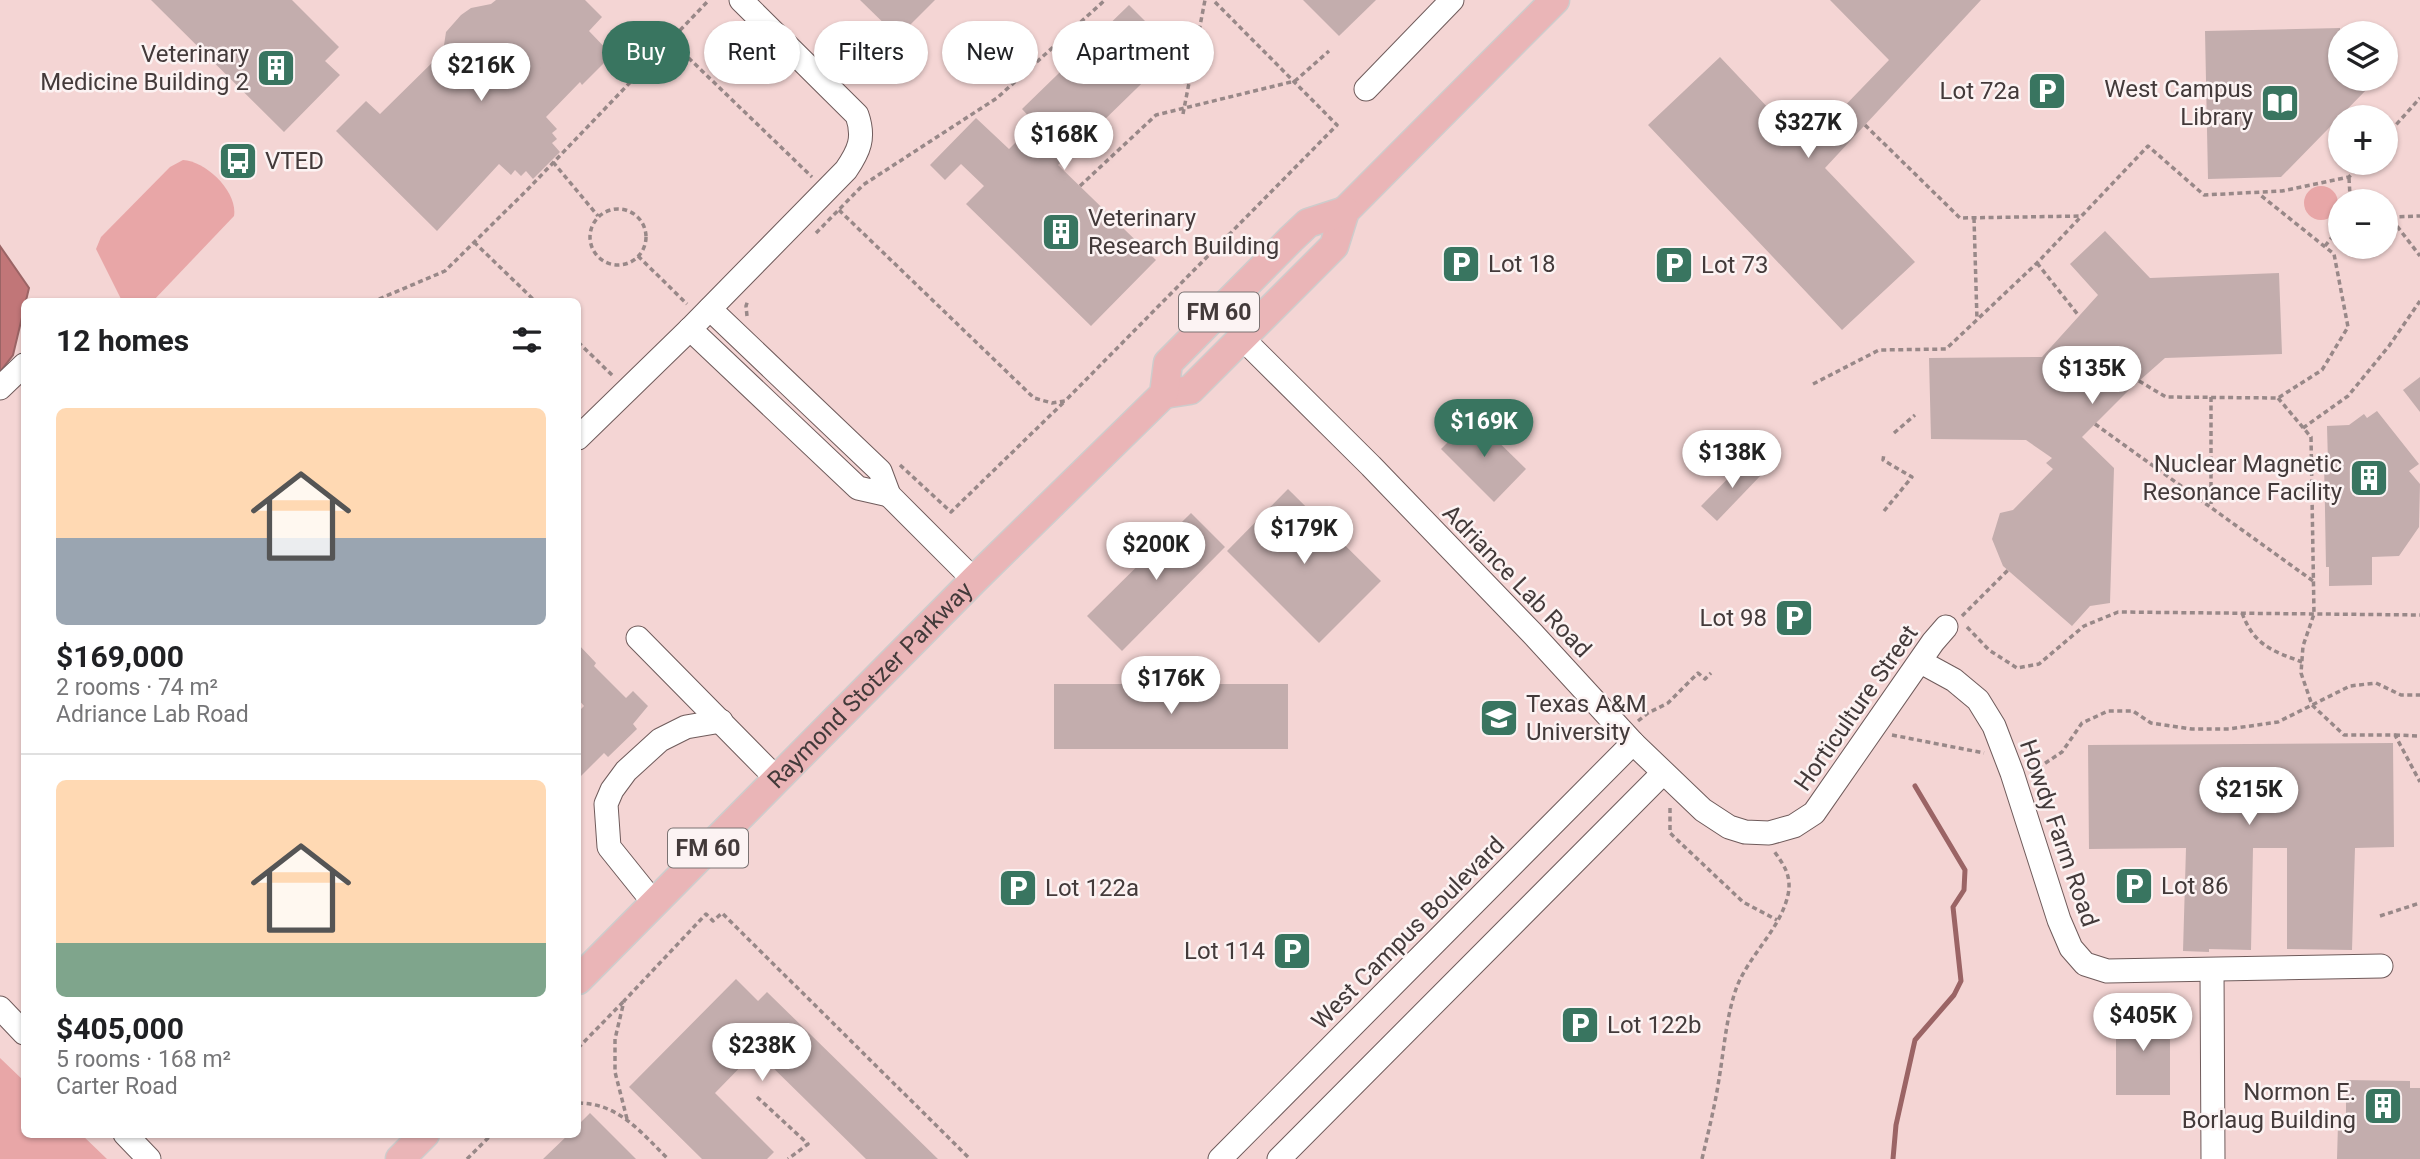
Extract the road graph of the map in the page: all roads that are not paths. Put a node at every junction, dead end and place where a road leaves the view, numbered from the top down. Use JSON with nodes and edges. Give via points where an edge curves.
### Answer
{"nodes":[{"id":1,"x":741,"y":0,"type":"edge"},
{"id":2,"x":1452,"y":0,"type":"edge"},
{"id":3,"x":1555,"y":0,"type":"edge"},
{"id":4,"x":1366,"y":89,"type":"dead end"},
{"id":5,"x":1345,"y":211,"type":"junction"},
{"id":6,"x":1291,"y":239,"type":"junction"},
{"id":7,"x":700,"y":319,"type":"junction"},
{"id":8,"x":1242,"y":338,"type":"junction"},
{"id":9,"x":21,"y":368,"type":"edge"},
{"id":10,"x":0,"y":388,"type":"edge"},
{"id":11,"x":1164,"y":394,"type":"junction"},
{"id":12,"x":581,"y":436,"type":"edge"},
{"id":13,"x":974,"y":580,"type":"junction"},
{"id":14,"x":1946,"y":627,"type":"dead end"},
{"id":15,"x":638,"y":638,"type":"dead end"},
{"id":16,"x":1921,"y":662,"type":"junction"},
{"id":17,"x":721,"y":721,"type":"junction"},
{"id":18,"x":1635,"y":733,"type":"junction"},
{"id":19,"x":1663,"y":773,"type":"junction"},
{"id":20,"x":777,"y":779,"type":"junction"},
{"id":21,"x":1774,"y":847,"type":"joint"},
{"id":22,"x":654,"y":903,"type":"junction"},
{"id":23,"x":2381,"y":966,"type":"dead end"},
{"id":24,"x":2212,"y":970,"type":"junction"},
{"id":25,"x":581,"y":977,"type":"edge"},
{"id":26,"x":0,"y":1008,"type":"edge"},
{"id":27,"x":21,"y":1029,"type":"edge"},
{"id":28,"x":129,"y":1138,"type":"edge"},
{"id":29,"x":421,"y":1138,"type":"edge"},
{"id":30,"x":149,"y":1159,"type":"edge"},
{"id":31,"x":400,"y":1159,"type":"edge"},
{"id":32,"x":1220,"y":1159,"type":"edge"},
{"id":33,"x":1279,"y":1159,"type":"edge"},
{"id":34,"x":2213,"y":1159,"type":"edge"}],
"edges":[{"from":1,"to":7,"type":"street","via":[[857,116],[861,145],[846,170]]},
{"from":2,"to":4,"type":"street"},
{"from":3,"to":5,"type":"main road","name":"Raymond Stotzer Parkway","number":"FM 60"},
{"from":5,"to":6,"type":"main road","name":"Raymond Stotzer Parkway","number":"FM 60","via":[[1308,223]]},
{"from":5,"to":8,"type":"main road","name":"Raymond Stotzer Parkway","number":"FM 60","via":[[1334,246]]},
{"from":6,"to":8,"type":"main road","via":[[1282,273],[1242,315]]},
{"from":6,"to":11,"type":"main road","name":"Raymond Stotzer Parkway","number":"FM 60","via":[[1168,363]]},
{"from":7,"to":12,"type":"street"},
{"from":7,"to":13,"type":"street","via":[[858,488],[889,495]]},
{"from":8,"to":11,"type":"main road","name":"Raymond Stotzer Parkway","number":"FM 60","via":[[1190,390]]},
{"from":8,"to":18,"type":"street","name":"Adriance Lab Road"},
{"from":9,"to":10,"type":"street"},
{"from":11,"to":13,"type":"main road","name":"Raymond Stotzer Parkway","number":"FM 60"},
{"from":13,"to":20,"type":"main road","name":"Raymond Stotzer Parkway","number":"FM 60"},
{"from":14,"to":16,"type":"street","name":"Horticulture Street"},
{"from":15,"to":17,"type":"street"},
{"from":16,"to":21,"type":"street","name":"Horticulture Street","via":[[1814,813]]},
{"from":16,"to":24,"type":"street","name":"Howdy Farm Road","via":[[1978,700],[1994,726],[2059,920],[2071,948],[2085,964],[2107,971]]},
{"from":17,"to":20,"type":"street"},
{"from":17,"to":22,"type":"street","via":[[686,727],[660,740],[626,771],[606,804],[609,847]]},
{"from":18,"to":19,"type":"street","name":"Adriance Lab Road"},
{"from":18,"to":32,"type":"street","name":"West Campus Boulevard"},
{"from":19,"to":21,"type":"street","name":"Adriance Lab Road","via":[[1715,819]]},
{"from":19,"to":33,"type":"street"},
{"from":20,"to":22,"type":"main road","name":"Raymond Stotzer Parkway","number":"FM 60"},
{"from":22,"to":25,"type":"main road","name":"Raymond Stotzer Parkway","number":"FM 60"},
{"from":23,"to":24,"type":"street","name":"Howdy Farm Road"},
{"from":24,"to":34,"type":"street"},
{"from":26,"to":27,"type":"street"},
{"from":28,"to":30,"type":"street"},
{"from":29,"to":31,"type":"main road"}]}
